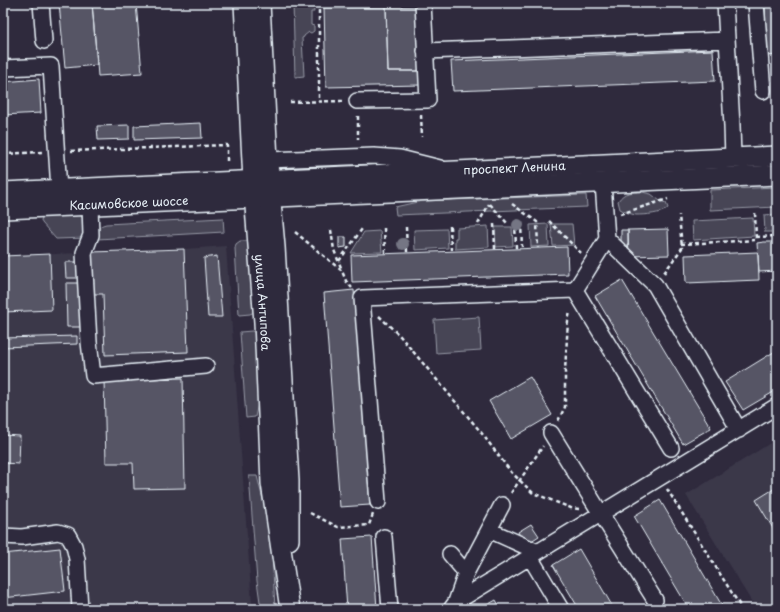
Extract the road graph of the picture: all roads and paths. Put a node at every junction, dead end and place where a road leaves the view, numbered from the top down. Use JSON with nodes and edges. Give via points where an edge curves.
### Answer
{"nodes":[{"id":1,"x":40,"y":3,"type":"edge"},
{"id":2,"x":244,"y":3,"type":"edge"},
{"id":3,"x":260,"y":3,"type":"edge"},
{"id":4,"x":319,"y":3,"type":"edge"},
{"id":5,"x":423,"y":3,"type":"edge"},
{"id":6,"x":725,"y":3,"type":"edge"},
{"id":7,"x":756,"y":3,"type":"edge"},
{"id":8,"x":727,"y":40,"type":"junction"},
{"id":9,"x":44,"y":41,"type":"dead end"},
{"id":10,"x":425,"y":51,"type":"junction"},
{"id":11,"x":3,"y":68,"type":"edge"},
{"id":12,"x":763,"y":90,"type":"dead end"},
{"id":13,"x":420,"y":100,"type":"junction"},
{"id":14,"x":357,"y":101,"type":"junction"},
{"id":15,"x":290,"y":102,"type":"dead end"},
{"id":16,"x":319,"y":102,"type":"junction"},
{"id":17,"x":422,"y":137,"type":"dead end"},
{"id":18,"x":358,"y":139,"type":"dead end"},
{"id":19,"x":57,"y":152,"type":"junction"},
{"id":20,"x":3,"y":154,"type":"edge"},
{"id":21,"x":777,"y":156,"type":"edge"},
{"id":22,"x":733,"y":158,"type":"junction"},
{"id":23,"x":268,"y":160,"type":"junction"},
{"id":24,"x":227,"y":161,"type":"dead end"},
{"id":25,"x":451,"y":171,"type":"junction"},
{"id":26,"x":777,"y":175,"type":"edge"},
{"id":27,"x":603,"y":183,"type":"junction"},
{"id":28,"x":262,"y":189,"type":"junction"},
{"id":29,"x":59,"y":190,"type":"junction"},
{"id":30,"x":3,"y":192,"type":"edge"},
{"id":31,"x":668,"y":199,"type":"dead end"},
{"id":32,"x":489,"y":203,"type":"dead end"},
{"id":33,"x":90,"y":206,"type":"junction"},
{"id":34,"x":3,"y":209,"type":"edge"},
{"id":35,"x":755,"y":212,"type":"dead end"},
{"id":36,"x":679,"y":215,"type":"dead end"},
{"id":37,"x":606,"y":219,"type":"junction"},
{"id":38,"x":549,"y":221,"type":"dead end"},
{"id":39,"x":537,"y":222,"type":"dead end"},
{"id":40,"x":515,"y":223,"type":"dead end"},
{"id":41,"x":521,"y":223,"type":"dead end"},
{"id":42,"x":478,"y":224,"type":"dead end"},
{"id":43,"x":494,"y":224,"type":"dead end"},
{"id":44,"x":450,"y":226,"type":"dead end"},
{"id":45,"x":406,"y":227,"type":"dead end"},
{"id":46,"x":384,"y":228,"type":"dead end"},
{"id":47,"x":362,"y":229,"type":"dead end"},
{"id":48,"x":332,"y":230,"type":"dead end"},
{"id":49,"x":295,"y":232,"type":"dead end"},
{"id":50,"x":777,"y":236,"type":"edge"},
{"id":51,"x":756,"y":237,"type":"junction"},
{"id":52,"x":607,"y":239,"type":"junction"},
{"id":53,"x":681,"y":244,"type":"junction"},
{"id":54,"x":538,"y":248,"type":"dead end"},
{"id":55,"x":495,"y":249,"type":"dead end"},
{"id":56,"x":451,"y":250,"type":"dead end"},
{"id":57,"x":407,"y":252,"type":"dead end"},
{"id":58,"x":385,"y":253,"type":"dead end"},
{"id":59,"x":338,"y":261,"type":"junction"},
{"id":60,"x":592,"y":263,"type":"junction"},
{"id":61,"x":342,"y":271,"type":"junction"},
{"id":62,"x":655,"y":285,"type":"junction"},
{"id":63,"x":574,"y":290,"type":"junction"},
{"id":64,"x":362,"y":298,"type":"junction"},
{"id":65,"x":206,"y":366,"type":"dead end"},
{"id":66,"x":777,"y":406,"type":"edge"},
{"id":67,"x":739,"y":430,"type":"junction"},
{"id":68,"x":551,"y":433,"type":"junction"},
{"id":69,"x":671,"y":448,"type":"dead end"},
{"id":70,"x":660,"y":478,"type":"junction"},
{"id":71,"x":519,"y":480,"type":"junction"},
{"id":72,"x":378,"y":502,"type":"joint"},
{"id":73,"x":502,"y":505,"type":"joint"},
{"id":74,"x":310,"y":513,"type":"dead end"},
{"id":75,"x":601,"y":514,"type":"junction"},
{"id":76,"x":490,"y":530,"type":"junction"},
{"id":77,"x":3,"y":536,"type":"edge"},
{"id":78,"x":384,"y":537,"type":"dead end"},
{"id":79,"x":450,"y":554,"type":"dead end"},
{"id":80,"x":534,"y":555,"type":"junction"},
{"id":81,"x":466,"y":573,"type":"junction"},
{"id":82,"x":655,"y":600,"type":"dead end"},
{"id":83,"x":289,"y":605,"type":"edge"},
{"id":84,"x":453,"y":605,"type":"edge"},
{"id":85,"x":79,"y":609,"type":"edge"},
{"id":86,"x":390,"y":609,"type":"edge"},
{"id":87,"x":561,"y":609,"type":"edge"},
{"id":88,"x":742,"y":609,"type":"edge"}],
"edges":[{"from":1,"to":9,"type":"lane"},
{"from":2,"to":28,"type":"main road","name":"улица Антипова"},
{"from":3,"to":23,"type":"main road","name":"улица Антипова"},
{"from":4,"to":16,"type":"path"},
{"from":5,"to":10,"type":"lane"},
{"from":6,"to":8,"type":"lane"},
{"from":7,"to":12,"type":"lane"},
{"from":8,"to":10,"type":"lane"},
{"from":8,"to":22,"type":"lane"},
{"from":10,"to":13,"type":"lane","via":[[428,100]]},
{"from":11,"to":19,"type":"lane","via":[[51,66]]},
{"from":13,"to":14,"type":"lane"},
{"from":13,"to":17,"type":"path"},
{"from":14,"to":16,"type":"path"},
{"from":14,"to":18,"type":"path"},
{"from":15,"to":16,"type":"path"},
{"from":19,"to":20,"type":"path"},
{"from":19,"to":24,"type":"path","via":[[227,145]]},
{"from":19,"to":29,"type":"lane"},
{"from":21,"to":22,"type":"main road","name":"проспект Ленина"},
{"from":22,"to":25,"type":"main road","name":"проспект Ленина"},
{"from":23,"to":25,"type":"lane","via":[[374,156],[400,158]]},
{"from":23,"to":28,"type":"main road","name":"улица Антипова"},
{"from":25,"to":28,"type":"main road","name":"проспект Ленина"},
{"from":26,"to":27,"type":"main road","name":"проспект Ленина"},
{"from":27,"to":28,"type":"main road","name":"проспект Ленина"},
{"from":27,"to":37,"type":"lane"},
{"from":28,"to":29,"type":"main road","name":"Касимовское шоссе"},
{"from":28,"to":33,"type":"main road","name":"Касимовское шоссе"},
{"from":28,"to":83,"type":"main road","name":"улица Антипова","via":[[264,322],[271,483]]},
{"from":29,"to":30,"type":"main road","name":"Касимовское шоссе"},
{"from":31,"to":37,"type":"path"},
{"from":32,"to":42,"type":"path"},
{"from":33,"to":34,"type":"main road","name":"Касимовское шоссе"},
{"from":33,"to":65,"type":"lane","via":[[91,235],[84,253],[93,376]]},
{"from":35,"to":51,"type":"path"},
{"from":36,"to":53,"type":"path"},
{"from":37,"to":52,"type":"lane"},
{"from":38,"to":60,"type":"path"},
{"from":39,"to":54,"type":"path"},
{"from":40,"to":41,"type":"path","via":[[516,248],[522,248]]},
{"from":43,"to":55,"type":"path"},
{"from":44,"to":56,"type":"path"},
{"from":45,"to":57,"type":"path"},
{"from":46,"to":58,"type":"path"},
{"from":47,"to":59,"type":"path"},
{"from":48,"to":59,"type":"path"},
{"from":49,"to":61,"type":"path"},
{"from":50,"to":51,"type":"path"},
{"from":51,"to":53,"type":"path","via":[[756,240]]},
{"from":52,"to":60,"type":"lane"},
{"from":52,"to":62,"type":"lane"},
{"from":53,"to":62,"type":"path","via":[[682,248]]},
{"from":59,"to":61,"type":"path"},
{"from":60,"to":63,"type":"lane"},
{"from":61,"to":64,"type":"path","via":[[346,281]]},
{"from":62,"to":67,"type":"lane"},
{"from":63,"to":64,"type":"lane"},
{"from":63,"to":68,"type":"path","via":[[568,321],[565,407]]},
{"from":63,"to":69,"type":"lane"},
{"from":64,"to":71,"type":"path","via":[[400,336]]},
{"from":64,"to":72,"type":"lane"},
{"from":66,"to":67,"type":"lane"},
{"from":67,"to":70,"type":"lane"},
{"from":68,"to":71,"type":"path"},
{"from":68,"to":75,"type":"lane"},
{"from":70,"to":75,"type":"lane"},
{"from":70,"to":88,"type":"path"},
{"from":71,"to":73,"type":"path"},
{"from":71,"to":75,"type":"path","via":[[533,493],[571,508]]},
{"from":72,"to":74,"type":"path","via":[[369,525],[338,527]]},
{"from":73,"to":76,"type":"lane"},
{"from":75,"to":80,"type":"lane"},
{"from":75,"to":82,"type":"lane"},
{"from":76,"to":80,"type":"lane"},
{"from":76,"to":81,"type":"lane"},
{"from":77,"to":85,"type":"lane","via":[[22,537],[58,532],[68,535],[77,559]]},
{"from":78,"to":86,"type":"lane"},
{"from":79,"to":81,"type":"lane"},
{"from":80,"to":84,"type":"lane"},
{"from":80,"to":87,"type":"lane"},
{"from":81,"to":84,"type":"lane"}]}
